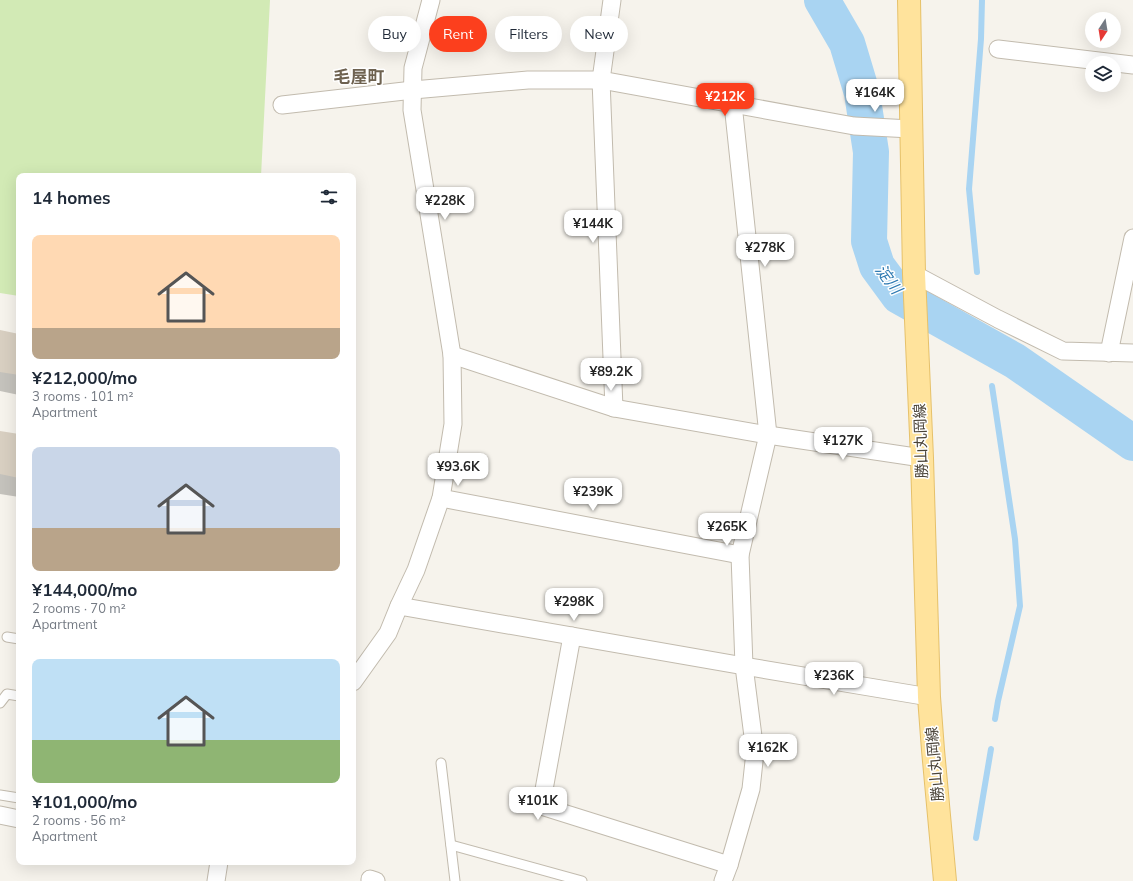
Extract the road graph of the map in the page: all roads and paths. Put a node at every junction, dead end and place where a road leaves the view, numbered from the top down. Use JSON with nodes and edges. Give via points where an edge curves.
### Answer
{"nodes":[{"id":1,"x":431,"y":0,"type":"edge"},
{"id":2,"x":612,"y":0,"type":"edge"},
{"id":3,"x":909,"y":0,"type":"edge"},
{"id":4,"x":998,"y":48,"type":"dead end"},
{"id":5,"x":1133,"y":65,"type":"edge"},
{"id":6,"x":601,"y":80,"type":"junction"},
{"id":7,"x":413,"y":90,"type":"junction"},
{"id":8,"x":733,"y":104,"type":"junction"},
{"id":9,"x":282,"y":105,"type":"dead end"},
{"id":10,"x":903,"y":128,"type":"junction"},
{"id":11,"x":1133,"y":238,"type":"edge"},
{"id":12,"x":914,"y":280,"type":"junction"},
{"id":13,"x":1109,"y":353,"type":"junction"},
{"id":14,"x":1133,"y":353,"type":"edge"},
{"id":15,"x":452,"y":355,"type":"junction"},
{"id":16,"x":614,"y":408,"type":"junction"},
{"id":17,"x":768,"y":435,"type":"junction"},
{"id":18,"x":922,"y":458,"type":"junction"},
{"id":19,"x":441,"y":498,"type":"junction"},
{"id":20,"x":740,"y":555,"type":"junction"},
{"id":21,"x":399,"y":606,"type":"junction"},
{"id":22,"x":572,"y":636,"type":"junction"},
{"id":23,"x":7,"y":637,"type":"dead end"},
{"id":24,"x":16,"y":638,"type":"edge"},
{"id":25,"x":744,"y":666,"type":"junction"},
{"id":26,"x":356,"y":678,"type":"edge"},
{"id":27,"x":16,"y":696,"type":"edge"},
{"id":28,"x":930,"y":697,"type":"junction"},
{"id":29,"x":0,"y":703,"type":"edge"},
{"id":30,"x":441,"y":763,"type":"dead end"},
{"id":31,"x":0,"y":796,"type":"edge"},
{"id":32,"x":16,"y":798,"type":"edge"},
{"id":33,"x":0,"y":815,"type":"edge"},
{"id":34,"x":16,"y":818,"type":"edge"},
{"id":35,"x":451,"y":845,"type":"junction"},
{"id":36,"x":219,"y":865,"type":"edge"},
{"id":37,"x":729,"y":865,"type":"junction"},
{"id":38,"x":216,"y":881,"type":"edge"},
{"id":39,"x":370,"y":881,"type":"edge"},
{"id":40,"x":376,"y":881,"type":"edge"},
{"id":41,"x":456,"y":881,"type":"edge"},
{"id":42,"x":582,"y":881,"type":"edge"},
{"id":43,"x":723,"y":881,"type":"edge"},
{"id":44,"x":945,"y":881,"type":"edge"}],
"edges":[{"from":1,"to":7,"type":"street","via":[[413,68]]},
{"from":2,"to":6,"type":"street"},
{"from":3,"to":10,"type":"main road","name":"勝山丸岡線"},
{"from":4,"to":5,"type":"street"},
{"from":6,"to":7,"type":"street","via":[[528,80]]},
{"from":6,"to":8,"type":"street"},
{"from":6,"to":16,"type":"street"},
{"from":7,"to":9,"type":"street"},
{"from":7,"to":15,"type":"street","via":[[412,110]]},
{"from":8,"to":10,"type":"street","via":[[854,126]]},
{"from":8,"to":17,"type":"street"},
{"from":10,"to":12,"type":"main road","name":"勝山丸岡線"},
{"from":11,"to":13,"type":"street"},
{"from":12,"to":13,"type":"street","via":[[1063,351]]},
{"from":12,"to":18,"type":"main road","name":"勝山丸岡線"},
{"from":13,"to":14,"type":"street"},
{"from":15,"to":16,"type":"street"},
{"from":15,"to":19,"type":"street","via":[[453,424]]},
{"from":16,"to":17,"type":"street"},
{"from":17,"to":18,"type":"street"},
{"from":17,"to":20,"type":"street"},
{"from":18,"to":28,"type":"main road","name":"勝山丸岡線"},
{"from":19,"to":20,"type":"street"},
{"from":19,"to":21,"type":"street","via":[[416,570]]},
{"from":20,"to":25,"type":"street"},
{"from":21,"to":22,"type":"street"},
{"from":21,"to":26,"type":"street","via":[[388,633]]},
{"from":22,"to":25,"type":"street"},
{"from":22,"to":37,"type":"street","via":[[541,806]]},
{"from":23,"to":24,"type":"lane"},
{"from":25,"to":28,"type":"street"},
{"from":25,"to":37,"type":"street","via":[[755,752],[751,789]]},
{"from":27,"to":29,"type":"lane","via":[[7,694]]},
{"from":28,"to":44,"type":"main road","name":"勝山丸岡線"},
{"from":30,"to":35,"type":"lane"},
{"from":31,"to":32,"type":"lane"},
{"from":33,"to":34,"type":"street"},
{"from":35,"to":41,"type":"lane"},
{"from":35,"to":42,"type":"lane"},
{"from":36,"to":38,"type":"street"},
{"from":37,"to":43,"type":"street"},
{"from":39,"to":40,"type":"street"}]}
